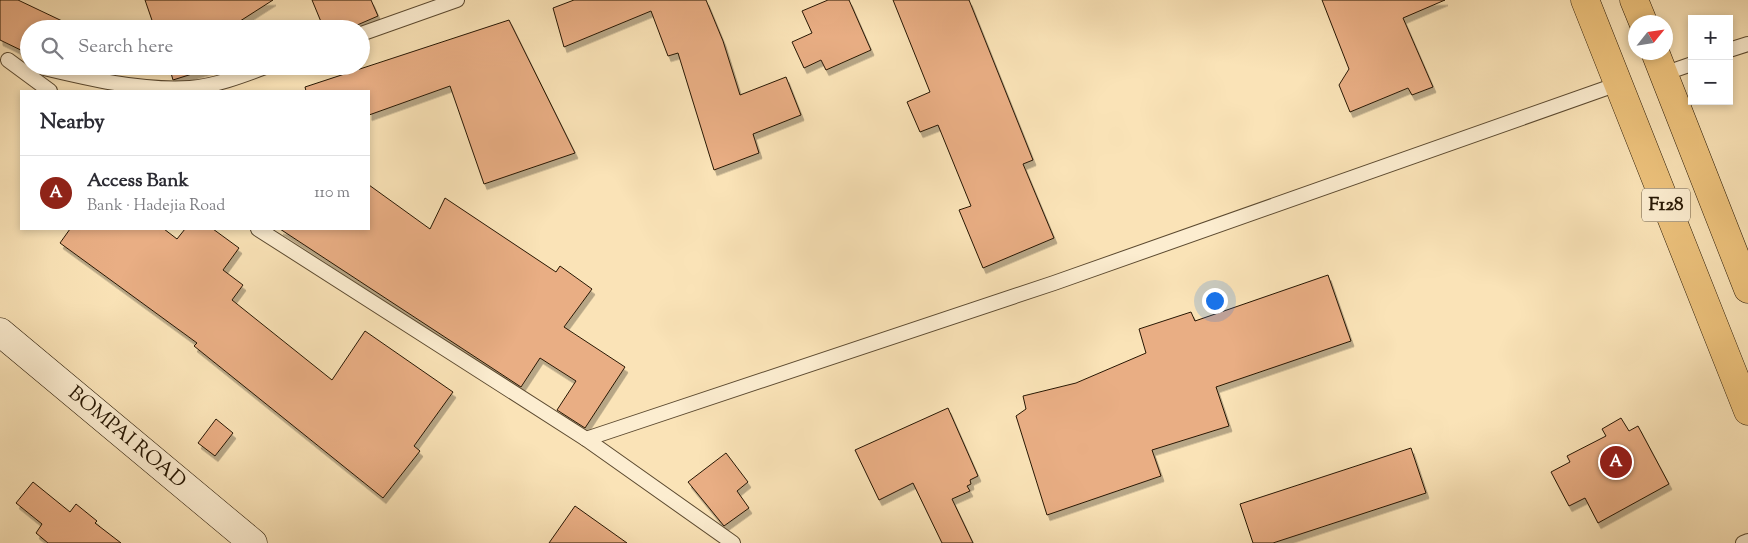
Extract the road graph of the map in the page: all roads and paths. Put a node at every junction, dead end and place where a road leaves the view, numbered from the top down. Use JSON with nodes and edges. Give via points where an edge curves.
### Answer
{"nodes":[{"id":1,"x":457,"y":0,"type":"edge"},
{"id":2,"x":1585,"y":0,"type":"edge"},
{"id":3,"x":1634,"y":0,"type":"edge"},
{"id":4,"x":1640,"y":15,"type":"edge"},
{"id":5,"x":370,"y":31,"type":"edge"},
{"id":6,"x":1748,"y":44,"type":"edge"},
{"id":7,"x":1733,"y":49,"type":"edge"},
{"id":8,"x":4,"y":57,"type":"edge"},
{"id":9,"x":20,"y":61,"type":"edge"},
{"id":10,"x":1659,"y":63,"type":"edge"},
{"id":11,"x":1688,"y":64,"type":"edge"},
{"id":12,"x":20,"y":69,"type":"edge"},
{"id":13,"x":28,"y":75,"type":"edge"},
{"id":14,"x":74,"y":75,"type":"edge"},
{"id":15,"x":237,"y":75,"type":"edge"},
{"id":16,"x":1618,"y":84,"type":"junction"},
{"id":17,"x":49,"y":90,"type":"edge"},
{"id":18,"x":260,"y":230,"type":"edge"},
{"id":19,"x":1748,"y":289,"type":"edge"},
{"id":20,"x":0,"y":332,"type":"edge"},
{"id":21,"x":1748,"y":411,"type":"edge"},
{"id":22,"x":586,"y":439,"type":"junction"},
{"id":23,"x":1748,"y":541,"type":"edge"},
{"id":24,"x":252,"y":543,"type":"edge"},
{"id":25,"x":733,"y":543,"type":"edge"},
{"id":26,"x":1743,"y":543,"type":"edge"}],
"edges":[{"from":1,"to":5,"type":"lane"},
{"from":2,"to":16,"type":"main road","number":"F128"},
{"from":3,"to":4,"type":"main road"},
{"from":6,"to":7,"type":"lane"},
{"from":8,"to":9,"type":"lane"},
{"from":8,"to":12,"type":"lane"},
{"from":10,"to":11,"type":"lane"},
{"from":10,"to":19,"type":"main road","number":"F128"},
{"from":13,"to":17,"type":"lane"},
{"from":14,"to":15,"type":"lane","via":[[149,88],[192,88]]},
{"from":16,"to":21,"type":"main road","number":"F128"},
{"from":16,"to":22,"type":"lane","via":[[1054,283]]},
{"from":18,"to":22,"type":"lane"},
{"from":20,"to":24,"type":"main road","name":"BOMPAI ROAD"},
{"from":22,"to":25,"type":"lane"},
{"from":23,"to":26,"type":"lane"}]}
